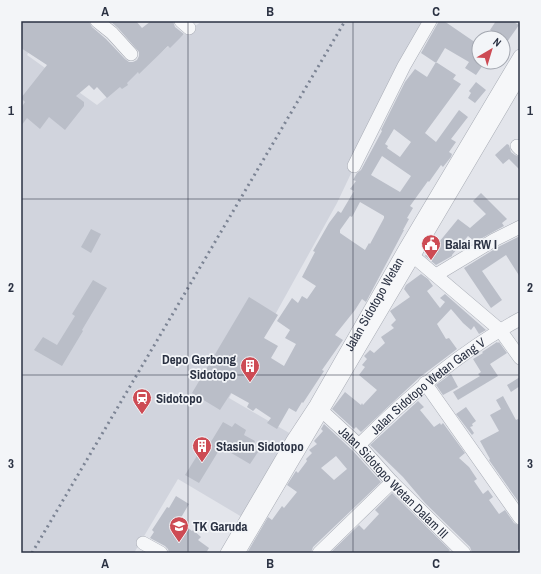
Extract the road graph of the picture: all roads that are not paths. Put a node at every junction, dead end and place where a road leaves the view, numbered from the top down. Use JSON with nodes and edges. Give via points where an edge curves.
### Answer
{"nodes":[{"id":1,"x":97,"y":21,"type":"edge"},
{"id":2,"x":430,"y":21,"type":"edge"},
{"id":3,"x":131,"y":54,"type":"dead end"},
{"id":4,"x":520,"y":56,"type":"edge"},
{"id":5,"x":520,"y":76,"type":"edge"},
{"id":6,"x":354,"y":166,"type":"dead end"},
{"id":7,"x":520,"y":227,"type":"edge"},
{"id":8,"x":409,"y":253,"type":"junction"},
{"id":9,"x":436,"y":275,"type":"junction"},
{"id":10,"x":520,"y":319,"type":"edge"},
{"id":11,"x":500,"y":330,"type":"junction"},
{"id":12,"x":520,"y":358,"type":"edge"},
{"id":13,"x":425,"y":383,"type":"junction"},
{"id":14,"x":322,"y":411,"type":"junction"},
{"id":15,"x":359,"y":445,"type":"junction"},
{"id":16,"x":392,"y":482,"type":"junction"},
{"id":17,"x":520,"y":518,"type":"edge"},
{"id":18,"x":143,"y":543,"type":"dead end"},
{"id":19,"x":161,"y":553,"type":"edge"},
{"id":20,"x":227,"y":553,"type":"edge"},
{"id":21,"x":238,"y":553,"type":"edge"},
{"id":22,"x":319,"y":553,"type":"edge"},
{"id":23,"x":464,"y":553,"type":"edge"}],
"edges":[{"from":1,"to":3,"type":"street"},
{"from":2,"to":6,"type":"street","via":[[404,66]]},
{"from":4,"to":8,"type":"street","name":"Jalan Sidotopo Wetan"},
{"from":5,"to":8,"type":"street","name":"Jalan Sidotopo Wetan"},
{"from":7,"to":9,"type":"street"},
{"from":8,"to":9,"type":"street"},
{"from":8,"to":14,"type":"street","name":"Jalan Sidotopo Wetan"},
{"from":8,"to":20,"type":"street","name":"Jalan Sidotopo Wetan","via":[[293,440]]},
{"from":9,"to":11,"type":"street"},
{"from":10,"to":11,"type":"street","name":"Jalan Sidotopo Wetan Gang V"},
{"from":11,"to":12,"type":"street"},
{"from":11,"to":13,"type":"street","name":"Jalan Sidotopo Wetan Gang V"},
{"from":13,"to":15,"type":"street","name":"Jalan Sidotopo Wetan Gang V"},
{"from":13,"to":17,"type":"street"},
{"from":14,"to":15,"type":"street","name":"Jalan Sidotopo Wetan Dalam III"},
{"from":14,"to":21,"type":"street","name":"Jalan Sidotopo Wetan"},
{"from":15,"to":16,"type":"street","name":"Jalan Sidotopo Wetan Dalam III"},
{"from":16,"to":22,"type":"street"},
{"from":16,"to":23,"type":"street","name":"Jalan Sidotopo Wetan Dalam III"},
{"from":18,"to":19,"type":"street"}]}
